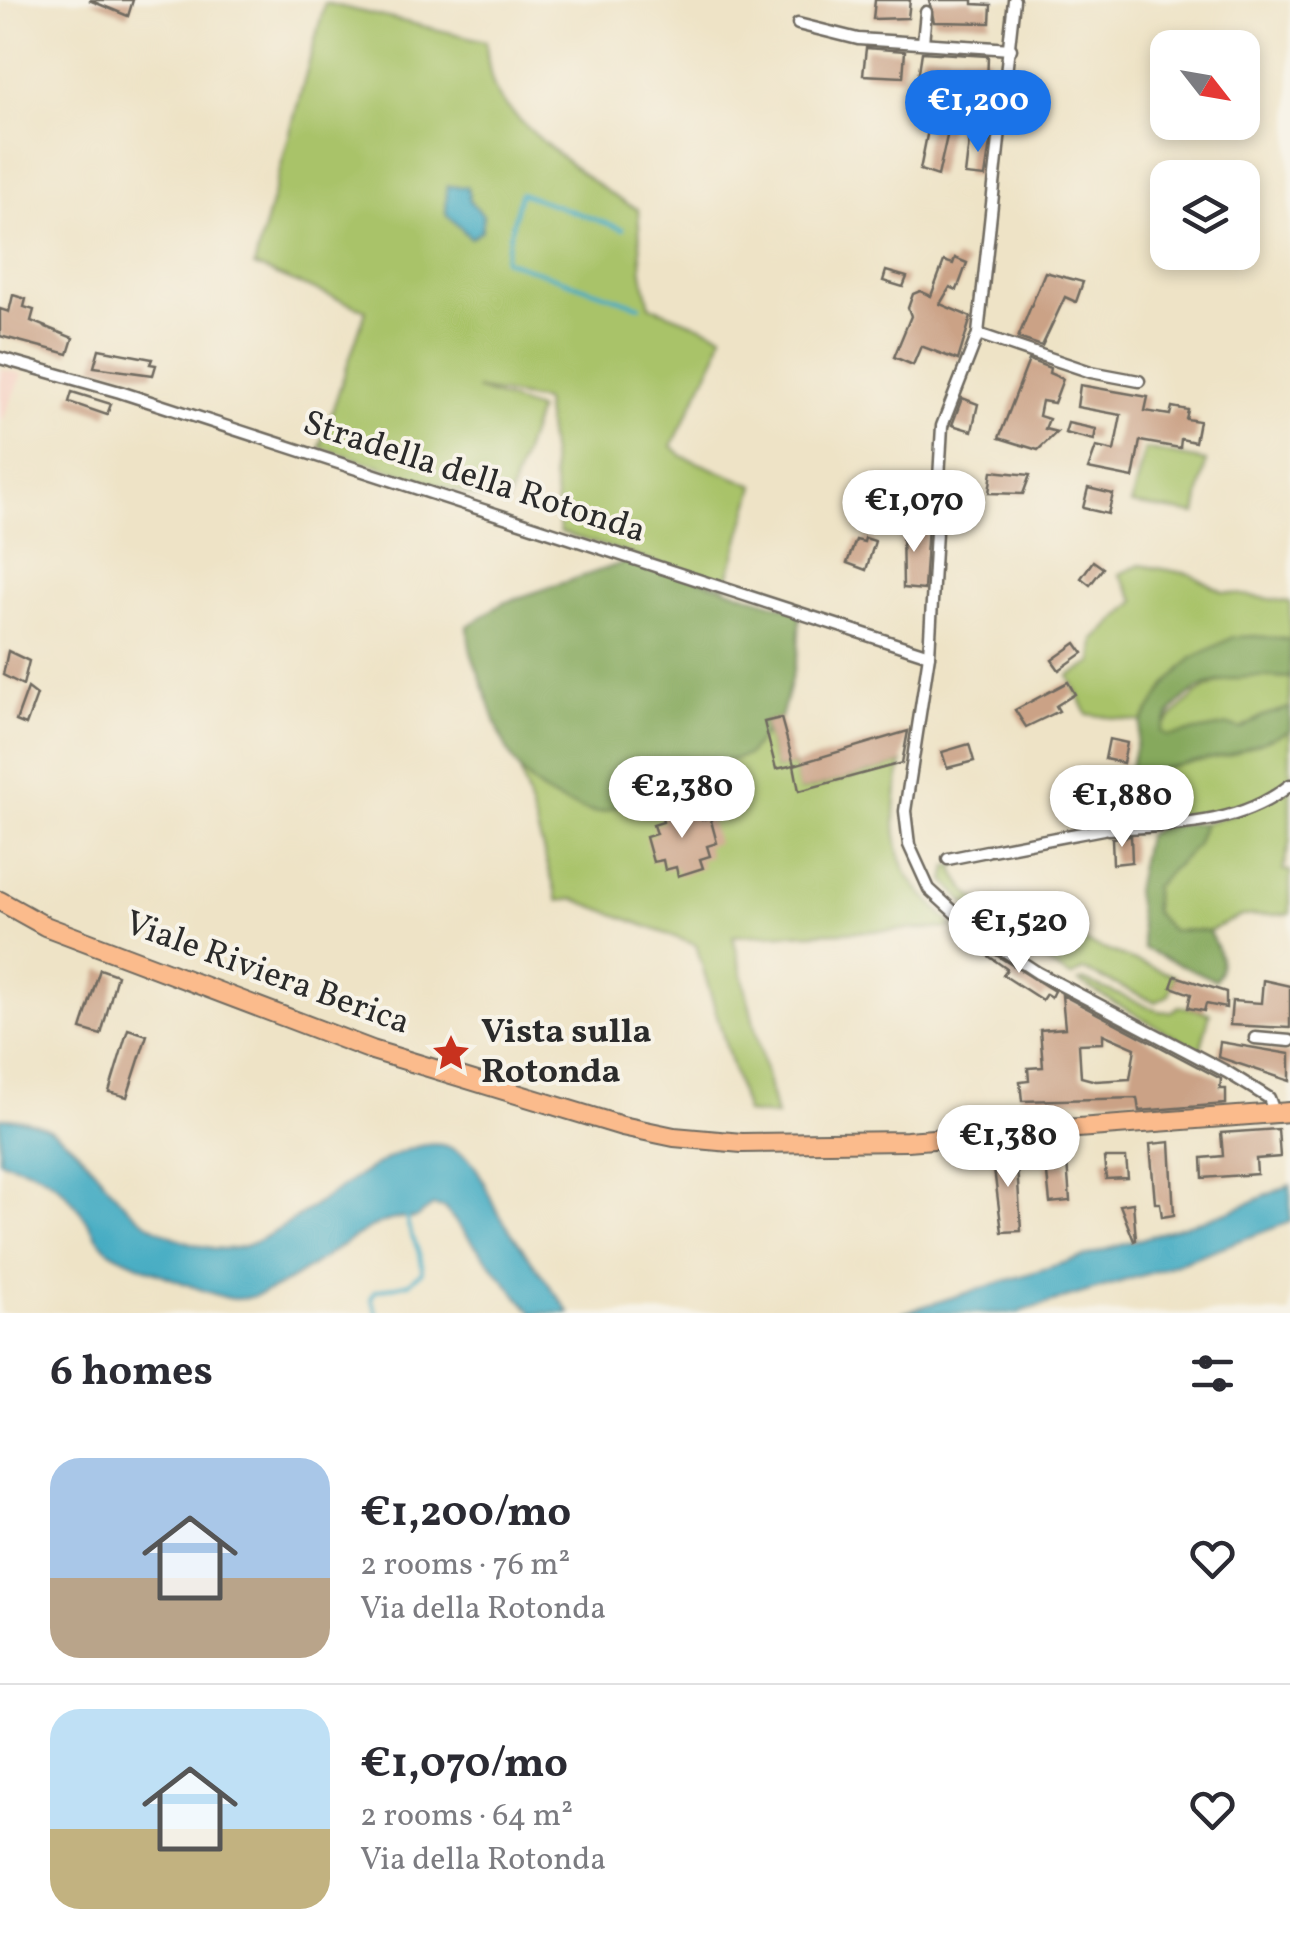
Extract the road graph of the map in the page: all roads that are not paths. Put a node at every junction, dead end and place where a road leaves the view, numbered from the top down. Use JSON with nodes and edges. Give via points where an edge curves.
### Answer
{"nodes":[{"id":1,"x":1014,"y":0,"type":"edge"},
{"id":2,"x":926,"y":12,"type":"dead end"},
{"id":3,"x":798,"y":24,"type":"dead end"},
{"id":4,"x":923,"y":42,"type":"junction"},
{"id":5,"x":1011,"y":48,"type":"junction"},
{"id":6,"x":978,"y":334,"type":"junction"},
{"id":7,"x":0,"y":358,"type":"edge"},
{"id":8,"x":1138,"y":380,"type":"dead end"},
{"id":9,"x":929,"y":655,"type":"junction"},
{"id":10,"x":1290,"y":785,"type":"edge"},
{"id":11,"x":948,"y":859,"type":"dead end"},
{"id":12,"x":0,"y":900,"type":"edge"},
{"id":13,"x":1255,"y":1038,"type":"dead end"},
{"id":14,"x":1290,"y":1040,"type":"edge"},
{"id":15,"x":1282,"y":1113,"type":"edge"}],
"edges":[{"from":1,"to":5,"type":"street"},
{"from":2,"to":4,"type":"street"},
{"from":3,"to":4,"type":"street","via":[[858,39]]},
{"from":4,"to":5,"type":"street"},
{"from":5,"to":6,"type":"street"},
{"from":6,"to":8,"type":"street","via":[[1091,372]]},
{"from":6,"to":9,"type":"street","via":[[942,426]]},
{"from":7,"to":9,"type":"street","name":"Stradella della Rotonda"},
{"from":9,"to":15,"type":"street","via":[[905,811],[908,846],[929,889],[976,932],[1038,973],[1227,1072]]},
{"from":10,"to":11,"type":"street","via":[[1256,808],[1204,823],[1105,829]]},
{"from":12,"to":15,"type":"main road","name":"Viale Riviera Berica","via":[[45,926],[372,1050],[674,1136],[742,1143],[908,1141]]},
{"from":13,"to":14,"type":"street"}]}
